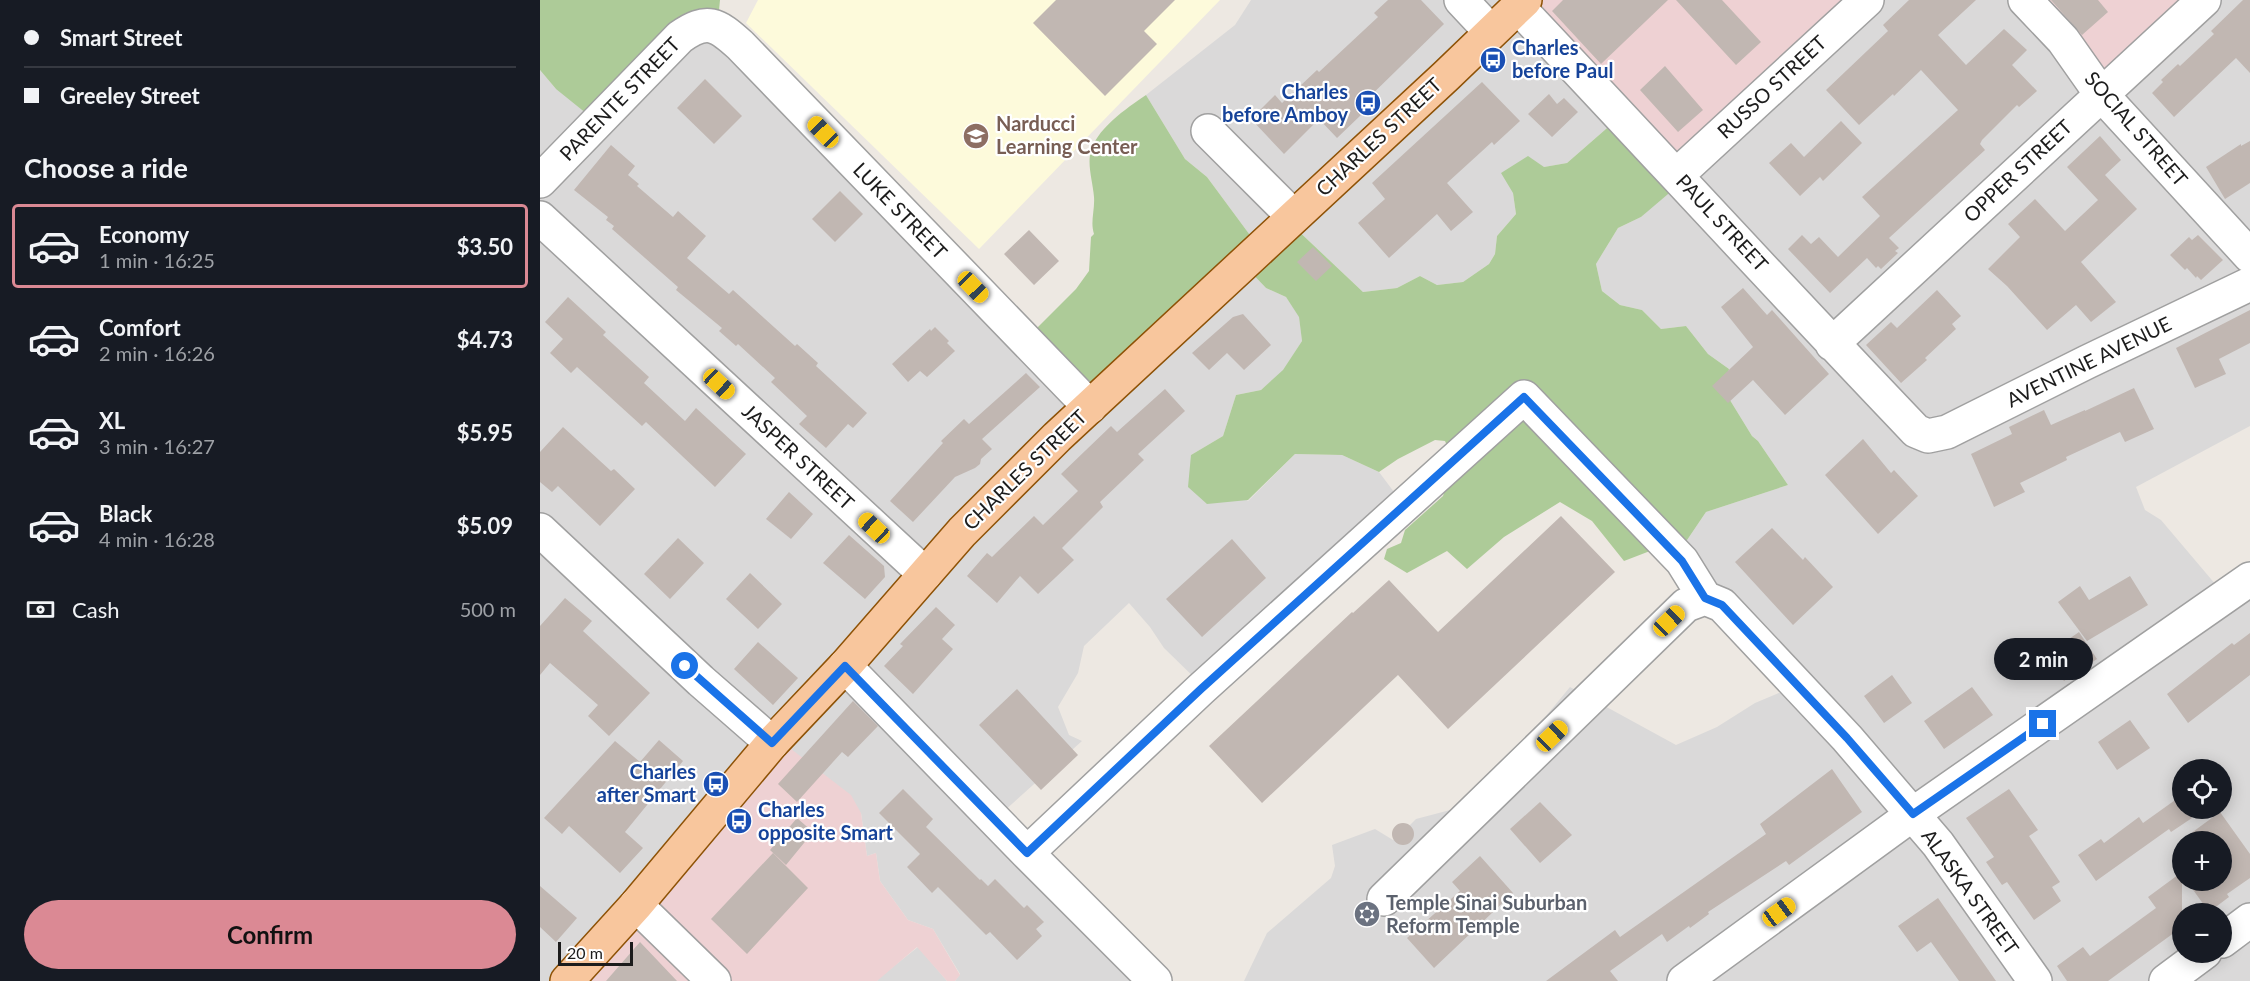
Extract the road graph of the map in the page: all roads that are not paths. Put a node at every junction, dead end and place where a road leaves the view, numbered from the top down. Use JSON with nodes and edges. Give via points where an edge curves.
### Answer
{"nodes":[{"id":1,"x":1461,"y":0,"type":"edge"},
{"id":2,"x":1866,"y":0,"type":"edge"},
{"id":3,"x":2025,"y":0,"type":"edge"},
{"id":4,"x":2204,"y":0,"type":"edge"},
{"id":5,"x":1521,"y":4,"type":"edge"},
{"id":6,"x":704,"y":24,"type":"joint"},
{"id":7,"x":1491,"y":32,"type":"junction"},
{"id":8,"x":2101,"y":94,"type":"junction"},
{"id":9,"x":1208,"y":131,"type":"dead end"},
{"id":10,"x":1677,"y":175,"type":"junction"},
{"id":11,"x":540,"y":181,"type":"edge"},
{"id":12,"x":1293,"y":216,"type":"junction"},
{"id":13,"x":540,"y":218,"type":"edge"},
{"id":14,"x":2250,"y":256,"type":"edge"},
{"id":15,"x":2250,"y":284,"type":"edge"},
{"id":16,"x":1832,"y":344,"type":"junction"},
{"id":17,"x":1090,"y":407,"type":"junction"},
{"id":18,"x":1928,"y":436,"type":"joint"},
{"id":19,"x":540,"y":530,"type":"edge"},
{"id":20,"x":925,"y":574,"type":"junction"},
{"id":21,"x":2250,"y":579,"type":"edge"},
{"id":22,"x":1705,"y":598,"type":"junction"},
{"id":23,"x":845,"y":666,"type":"junction"},
{"id":24,"x":772,"y":743,"type":"junction"},
{"id":25,"x":1913,"y":814,"type":"junction"},
{"id":26,"x":1027,"y":853,"type":"junction"},
{"id":27,"x":1384,"y":899,"type":"dead end"},
{"id":28,"x":636,"y":905,"type":"junction"},
{"id":29,"x":2250,"y":920,"type":"edge"},
{"id":30,"x":2232,"y":933,"type":"edge"},
{"id":31,"x":2190,"y":963,"type":"edge"},
{"id":32,"x":567,"y":981,"type":"edge"},
{"id":33,"x":714,"y":981,"type":"edge"},
{"id":34,"x":1155,"y":981,"type":"edge"},
{"id":35,"x":1684,"y":981,"type":"edge"},
{"id":36,"x":2035,"y":981,"type":"edge"},
{"id":37,"x":2166,"y":981,"type":"edge"}],
"edges":[{"from":1,"to":7,"type":"street"},
{"from":2,"to":10,"type":"street","name":"RUSSO STREET"},
{"from":3,"to":8,"type":"street","name":"SOCIAL STREET","via":[[2063,40]]},
{"from":4,"to":8,"type":"street","name":"OPPER STREET"},
{"from":5,"to":7,"type":"main road","name":"CHARLES STREET"},
{"from":5,"to":10,"type":"street","name":"PAUL STREET"},
{"from":6,"to":11,"type":"street","name":"PARENTE STREET","via":[[693,27],[661,54]]},
{"from":6,"to":17,"type":"street","name":"LUKE STREET","via":[[727,33],[740,45]]},
{"from":7,"to":12,"type":"main road","name":"CHARLES STREET"},
{"from":8,"to":14,"type":"street","name":"SOCIAL STREET"},
{"from":8,"to":16,"type":"street","name":"OPPER STREET"},
{"from":9,"to":12,"type":"street"},
{"from":10,"to":16,"type":"street","name":"PAUL STREET"},
{"from":12,"to":17,"type":"main road","name":"CHARLES STREET"},
{"from":13,"to":20,"type":"street","name":"JASPER STREET"},
{"from":15,"to":18,"type":"street","name":"AVENTINE AVENUE","via":[[1947,432]]},
{"from":16,"to":18,"type":"street","name":"PAUL STREET","via":[[1916,431]]},
{"from":17,"to":20,"type":"main road","name":"CHARLES STREET","via":[[1056,437]]},
{"from":19,"to":24,"type":"street"},
{"from":20,"to":23,"type":"main road","name":"CHARLES STREET"},
{"from":21,"to":25,"type":"street"},
{"from":22,"to":25,"type":"street","name":"ALASKA STREET","via":[[1722,605]]},
{"from":22,"to":26,"type":"street","via":[[1682,561],[1524,397],[1201,689]]},
{"from":22,"to":27,"type":"street","via":[[1686,605]]},
{"from":23,"to":24,"type":"main road","name":"CHARLES STREET"},
{"from":23,"to":26,"type":"street"},
{"from":24,"to":28,"type":"main road","name":"CHARLES STREET"},
{"from":25,"to":35,"type":"street"},
{"from":25,"to":36,"type":"street","name":"ALASKA STREET"},
{"from":26,"to":34,"type":"street"},
{"from":28,"to":32,"type":"main road","name":"CHARLES STREET"},
{"from":28,"to":33,"type":"street"},
{"from":29,"to":30,"type":"street"},
{"from":31,"to":37,"type":"street"}]}
